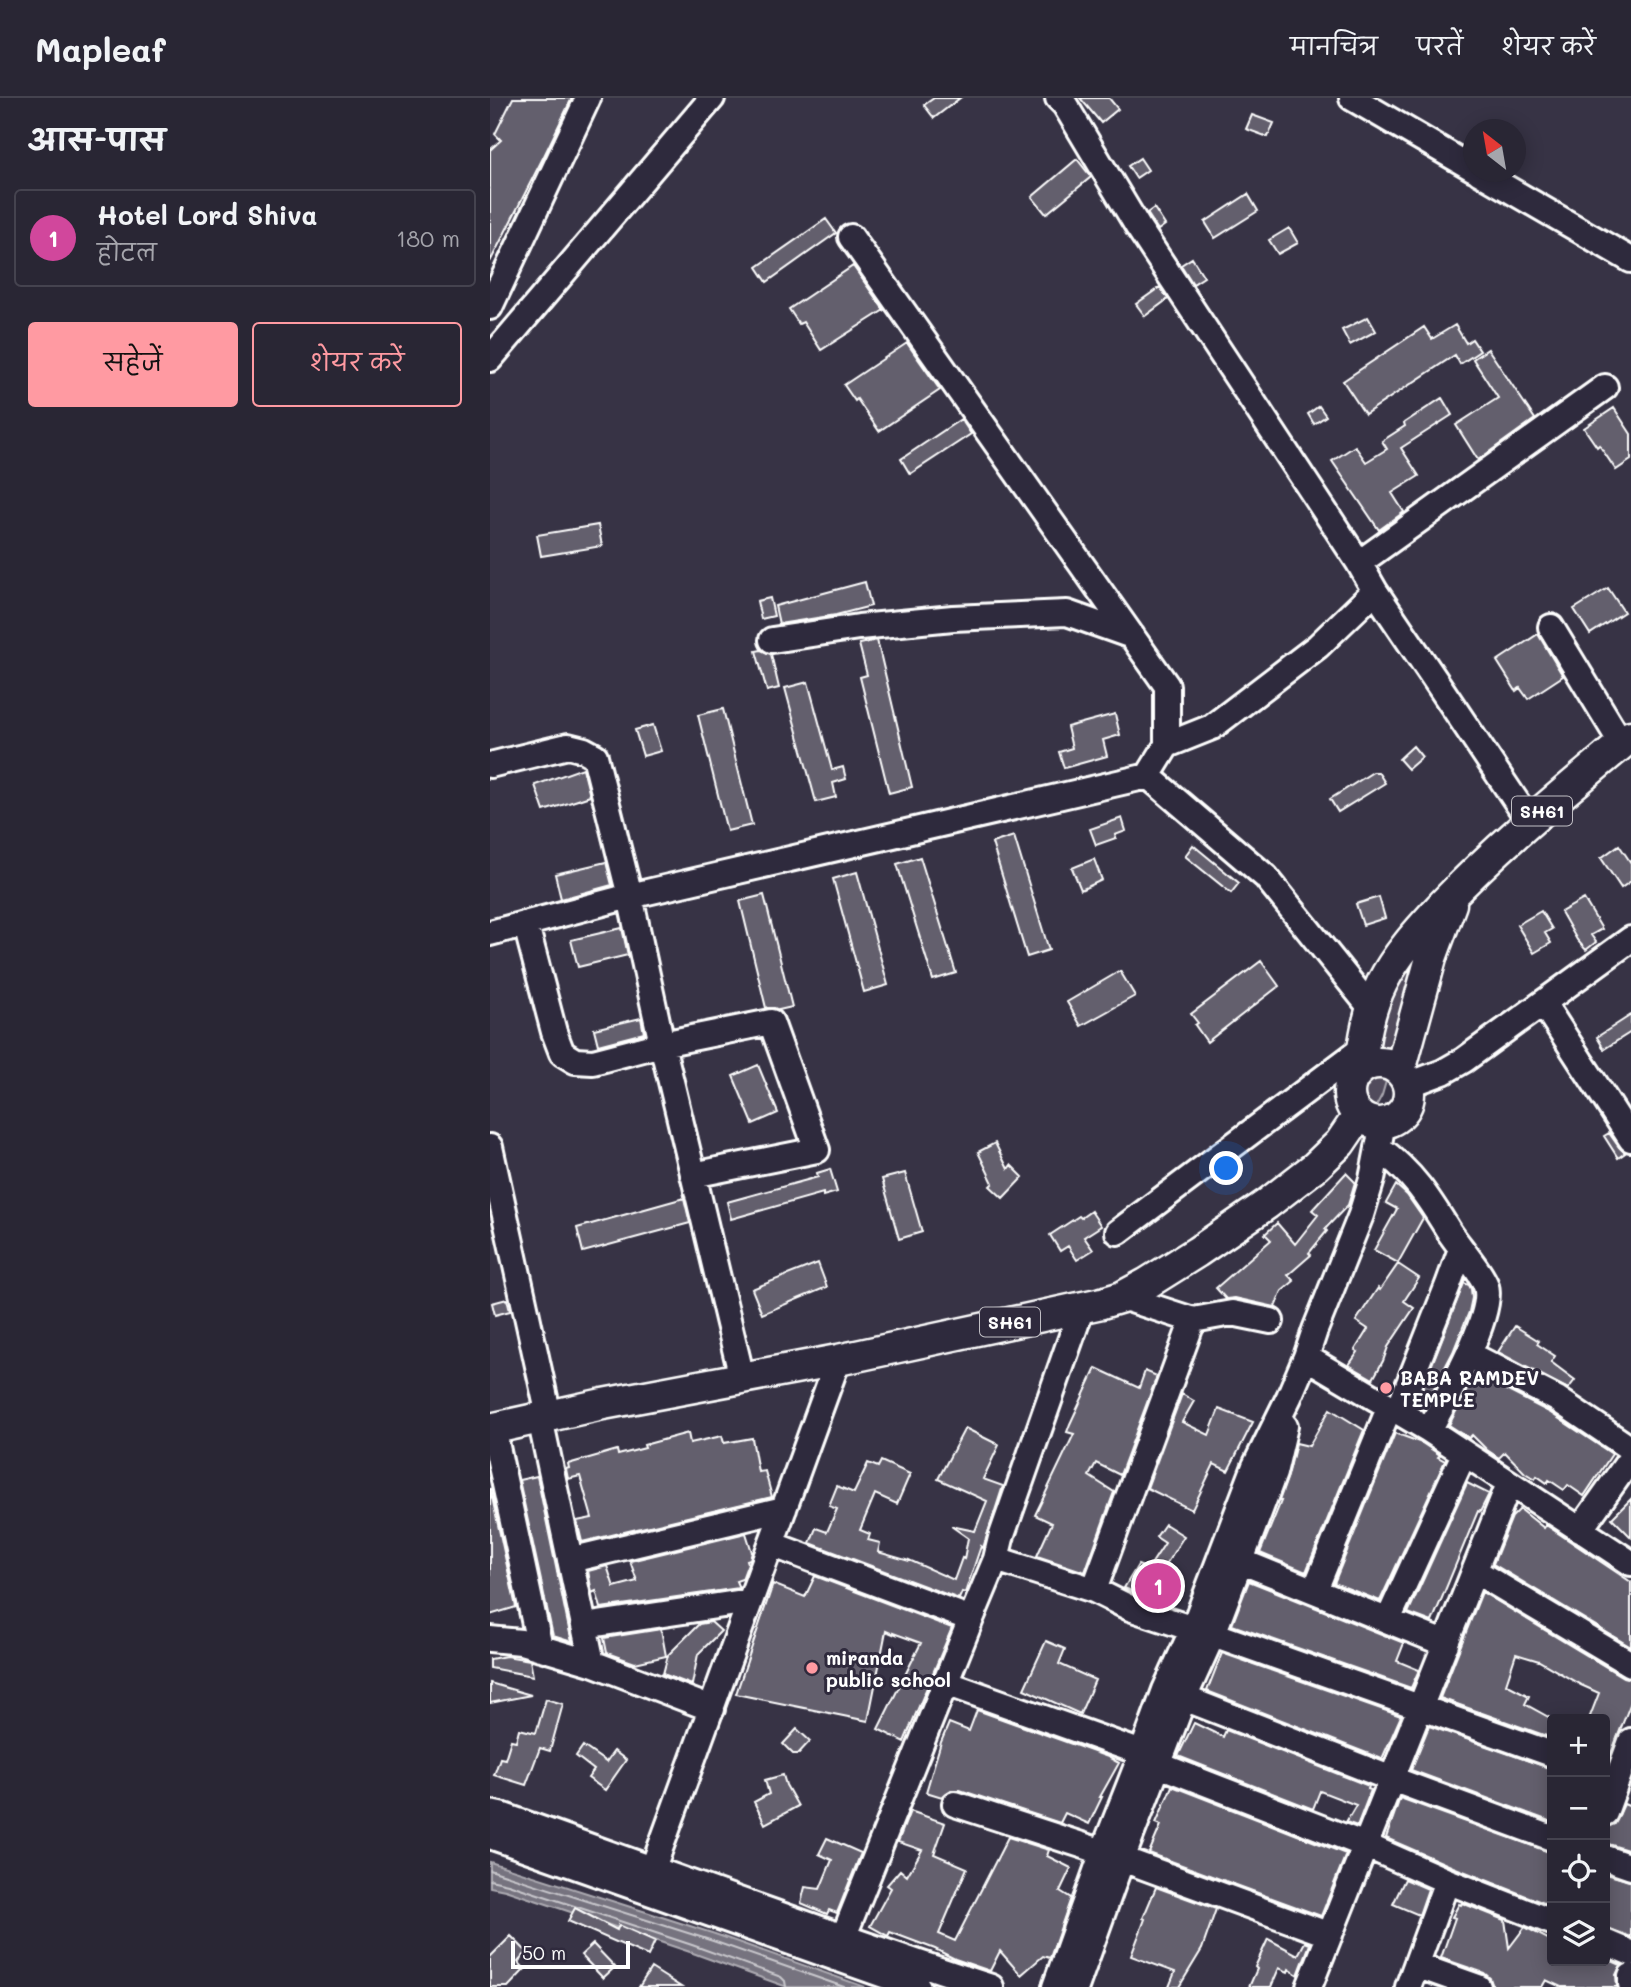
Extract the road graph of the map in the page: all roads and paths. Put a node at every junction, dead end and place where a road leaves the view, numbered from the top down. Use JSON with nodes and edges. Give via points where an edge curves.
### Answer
{"nodes":[{"id":1,"x":588,"y":98,"type":"edge"},
{"id":2,"x":712,"y":98,"type":"edge"},
{"id":3,"x":1058,"y":98,"type":"edge"},
{"id":4,"x":1352,"y":98,"type":"edge"},
{"id":5,"x":1463,"y":163,"type":"edge"},
{"id":6,"x":1496,"y":182,"type":"edge"},
{"id":7,"x":851,"y":237,"type":"dead end"},
{"id":8,"x":1631,"y":260,"type":"edge"},
{"id":9,"x":490,"y":307,"type":"edge"},
{"id":10,"x":490,"y":359,"type":"edge"},
{"id":11,"x":1605,"y":387,"type":"dead end"},
{"id":12,"x":1359,"y":562,"type":"junction"},
{"id":13,"x":1375,"y":591,"type":"junction"},
{"id":14,"x":1551,"y":627,"type":"dead end"},
{"id":15,"x":1132,"y":636,"type":"junction"},
{"id":16,"x":772,"y":640,"type":"dead end"},
{"id":17,"x":1626,"y":740,"type":"edge"},
{"id":18,"x":1167,"y":745,"type":"junction"},
{"id":19,"x":490,"y":765,"type":"edge"},
{"id":20,"x":1148,"y":776,"type":"junction"},
{"id":21,"x":1530,"y":822,"type":"junction"},
{"id":22,"x":1456,"y":890,"type":"junction"},
{"id":23,"x":630,"y":896,"type":"junction"},
{"id":24,"x":526,"y":925,"type":"junction"},
{"id":25,"x":490,"y":933,"type":"edge"},
{"id":26,"x":1631,"y":939,"type":"edge"},
{"id":27,"x":1543,"y":1003,"type":"junction"},
{"id":28,"x":1371,"y":1009,"type":"junction"},
{"id":29,"x":662,"y":1044,"type":"junction"},
{"id":30,"x":1361,"y":1059,"type":"junction"},
{"id":31,"x":1404,"y":1078,"type":"junction"},
{"id":32,"x":1373,"y":1128,"type":"junction"},
{"id":33,"x":1631,"y":1139,"type":"edge"},
{"id":34,"x":490,"y":1147,"type":"edge"},
{"id":35,"x":693,"y":1174,"type":"junction"},
{"id":36,"x":1118,"y":1232,"type":"dead end"},
{"id":37,"x":1461,"y":1249,"type":"junction"},
{"id":38,"x":1122,"y":1297,"type":"junction"},
{"id":39,"x":1082,"y":1307,"type":"junction"},
{"id":40,"x":1193,"y":1320,"type":"junction"},
{"id":41,"x":1271,"y":1321,"type":"dead end"},
{"id":42,"x":1469,"y":1354,"type":"junction"},
{"id":43,"x":1306,"y":1357,"type":"junction"},
{"id":44,"x":838,"y":1360,"type":"junction"},
{"id":45,"x":742,"y":1378,"type":"junction"},
{"id":46,"x":1289,"y":1398,"type":"junction"},
{"id":47,"x":1394,"y":1409,"type":"junction"},
{"id":48,"x":544,"y":1417,"type":"junction"},
{"id":49,"x":491,"y":1428,"type":"edge"},
{"id":50,"x":1429,"y":1430,"type":"junction"},
{"id":51,"x":1631,"y":1449,"type":"edge"},
{"id":52,"x":1464,"y":1454,"type":"junction"},
{"id":53,"x":1631,"y":1458,"type":"edge"},
{"id":54,"x":1509,"y":1484,"type":"junction"},
{"id":55,"x":784,"y":1510,"type":"junction"},
{"id":56,"x":1580,"y":1530,"type":"junction"},
{"id":57,"x":771,"y":1544,"type":"junction"},
{"id":58,"x":996,"y":1559,"type":"junction"},
{"id":59,"x":570,"y":1560,"type":"junction"},
{"id":60,"x":1240,"y":1561,"type":"junction"},
{"id":61,"x":1631,"y":1563,"type":"edge"},
{"id":62,"x":1475,"y":1570,"type":"junction"},
{"id":63,"x":1094,"y":1590,"type":"junction"},
{"id":64,"x":1315,"y":1590,"type":"junction"},
{"id":65,"x":750,"y":1601,"type":"junction"},
{"id":66,"x":971,"y":1619,"type":"junction"},
{"id":67,"x":1388,"y":1620,"type":"junction"},
{"id":68,"x":584,"y":1626,"type":"junction"},
{"id":69,"x":1203,"y":1631,"type":"junction"},
{"id":70,"x":490,"y":1639,"type":"edge"},
{"id":71,"x":1446,"y":1644,"type":"junction"},
{"id":72,"x":540,"y":1648,"type":"junction"},
{"id":73,"x":592,"y":1663,"type":"junction"},
{"id":74,"x":1631,"y":1664,"type":"edge"},
{"id":75,"x":946,"y":1683,"type":"junction"},
{"id":76,"x":1184,"y":1698,"type":"junction"},
{"id":77,"x":1420,"y":1708,"type":"junction"},
{"id":78,"x":712,"y":1709,"type":"junction"},
{"id":79,"x":1631,"y":1741,"type":"edge"},
{"id":80,"x":1547,"y":1752,"type":"edge"},
{"id":81,"x":1151,"y":1759,"type":"junction"},
{"id":82,"x":1611,"y":1774,"type":"edge"},
{"id":83,"x":1392,"y":1779,"type":"junction"},
{"id":84,"x":956,"y":1804,"type":"dead end"},
{"id":85,"x":490,"y":1813,"type":"edge"},
{"id":86,"x":490,"y":1836,"type":"edge"},
{"id":87,"x":1547,"y":1836,"type":"edge"},
{"id":88,"x":1366,"y":1845,"type":"junction"},
{"id":89,"x":1112,"y":1855,"type":"junction"},
{"id":90,"x":1610,"y":1860,"type":"edge"},
{"id":91,"x":1631,"y":1867,"type":"edge"},
{"id":92,"x":653,"y":1868,"type":"junction"},
{"id":93,"x":1447,"y":1881,"type":"junction"},
{"id":94,"x":1547,"y":1920,"type":"edge"},
{"id":95,"x":1330,"y":1935,"type":"junction"},
{"id":96,"x":1610,"y":1944,"type":"edge"},
{"id":97,"x":839,"y":1947,"type":"junction"},
{"id":98,"x":1631,"y":1953,"type":"edge"},
{"id":99,"x":1412,"y":1976,"type":"edge"},
{"id":100,"x":1631,"y":1976,"type":"edge"},
{"id":101,"x":1631,"y":1984,"type":"edge"},
{"id":102,"x":918,"y":1987,"type":"edge"},
{"id":103,"x":990,"y":1987,"type":"edge"},
{"id":104,"x":1055,"y":1987,"type":"edge"},
{"id":105,"x":1076,"y":1987,"type":"edge"},
{"id":106,"x":1309,"y":1987,"type":"edge"},
{"id":107,"x":1478,"y":1987,"type":"edge"}],
"edges":[{"from":1,"to":9,"type":"street"},
{"from":2,"to":10,"type":"street"},
{"from":3,"to":12,"type":"street"},
{"from":4,"to":5,"type":"street"},
{"from":6,"to":8,"type":"street"},
{"from":7,"to":15,"type":"street"},
{"from":11,"to":12,"type":"street"},
{"from":12,"to":13,"type":"street"},
{"from":13,"to":18,"type":"street","via":[[1318,646],[1212,727]]},
{"from":13,"to":21,"type":"street"},
{"from":14,"to":17,"type":"street"},
{"from":15,"to":16,"type":"street","via":[[1067,613],[953,618]]},
{"from":15,"to":18,"type":"street","via":[[1167,686]]},
{"from":17,"to":21,"type":"main road","number":"SH61"},
{"from":18,"to":20,"type":"street"},
{"from":19,"to":23,"type":"street","via":[[568,746],[595,756]]},
{"from":20,"to":23,"type":"street"},
{"from":20,"to":28,"type":"street","via":[[1266,877]]},
{"from":21,"to":22,"type":"main road","number":"SH61"},
{"from":22,"to":28,"type":"main road","number":"SH61","via":[[1396,960]]},
{"from":22,"to":31,"type":"main road","number":"SH61","via":[[1431,958]]},
{"from":23,"to":24,"type":"street"},
{"from":23,"to":29,"type":"street"},
{"from":24,"to":25,"type":"street"},
{"from":24,"to":29,"type":"street","via":[[562,1053],[575,1061],[593,1062]]},
{"from":26,"to":27,"type":"street"},
{"from":27,"to":31,"type":"street","via":[[1443,1072]]},
{"from":27,"to":33,"type":"street"},
{"from":28,"to":30,"type":"main road","number":"SH61"},
{"from":29,"to":35,"type":"street"},
{"from":29,"to":35,"type":"street","via":[[771,1022],[817,1150]]},
{"from":30,"to":31,"type":"main road","via":[[1367,1065],[1392,1066]]},
{"from":30,"to":32,"type":"main road","number":"SH61","via":[[1349,1092],[1353,1109]]},
{"from":30,"to":36,"type":"street"},
{"from":31,"to":32,"type":"main road","number":"SH61","via":[[1409,1094],[1404,1110]]},
{"from":32,"to":37,"type":"street","via":[[1426,1194]]},
{"from":32,"to":38,"type":"main road","number":"SH61","via":[[1340,1143],[1316,1166],[1198,1252]]},
{"from":32,"to":43,"type":"street","via":[[1372,1179]]},
{"from":34,"to":48,"type":"street"},
{"from":35,"to":45,"type":"street"},
{"from":37,"to":42,"type":"street","via":[[1487,1287],[1484,1314]]},
{"from":37,"to":47,"type":"street"},
{"from":38,"to":39,"type":"main road","number":"SH61"},
{"from":38,"to":40,"type":"street"},
{"from":39,"to":44,"type":"main road","number":"SH61"},
{"from":39,"to":58,"type":"street"},
{"from":40,"to":41,"type":"street","via":[[1232,1313]]},
{"from":40,"to":63,"type":"street"},
{"from":42,"to":50,"type":"street"},
{"from":42,"to":51,"type":"street","via":[[1557,1399]]},
{"from":43,"to":46,"type":"street"},
{"from":43,"to":47,"type":"street"},
{"from":44,"to":45,"type":"main road","number":"SH61"},
{"from":44,"to":55,"type":"street"},
{"from":45,"to":48,"type":"main road","number":"SH61"},
{"from":46,"to":60,"type":"street","via":[[1274,1474]]},
{"from":46,"to":69,"type":"street","via":[[1255,1466]]},
{"from":47,"to":50,"type":"street"},
{"from":47,"to":64,"type":"street"},
{"from":48,"to":49,"type":"main road","number":"SH61"},
{"from":48,"to":59,"type":"street"},
{"from":49,"to":72,"type":"street"},
{"from":50,"to":52,"type":"street"},
{"from":52,"to":54,"type":"street"},
{"from":52,"to":67,"type":"street"},
{"from":53,"to":56,"type":"street"},
{"from":54,"to":56,"type":"street"},
{"from":54,"to":62,"type":"street"},
{"from":55,"to":57,"type":"street"},
{"from":55,"to":59,"type":"street"},
{"from":56,"to":61,"type":"street"},
{"from":57,"to":65,"type":"street"},
{"from":57,"to":66,"type":"street"},
{"from":58,"to":63,"type":"street"},
{"from":58,"to":66,"type":"street"},
{"from":59,"to":68,"type":"street"},
{"from":60,"to":64,"type":"street"},
{"from":60,"to":69,"type":"street"},
{"from":62,"to":71,"type":"street"},
{"from":62,"to":74,"type":"street"},
{"from":63,"to":69,"type":"street","via":[[1130,1608]]},
{"from":64,"to":67,"type":"street"},
{"from":65,"to":68,"type":"street"},
{"from":65,"to":78,"type":"street"},
{"from":66,"to":75,"type":"street"},
{"from":67,"to":71,"type":"street"},
{"from":68,"to":73,"type":"street"},
{"from":69,"to":76,"type":"street"},
{"from":69,"to":77,"type":"street"},
{"from":69,"to":81,"type":"street","via":[[1165,1690]]},
{"from":70,"to":72,"type":"street"},
{"from":71,"to":77,"type":"street"},
{"from":72,"to":73,"type":"street"},
{"from":73,"to":78,"type":"street"},
{"from":75,"to":81,"type":"street"},
{"from":75,"to":97,"type":"street"},
{"from":76,"to":81,"type":"street"},
{"from":76,"to":83,"type":"street"},
{"from":77,"to":80,"type":"street"},
{"from":77,"to":83,"type":"street"},
{"from":78,"to":92,"type":"street"},
{"from":79,"to":82,"type":"street"},
{"from":81,"to":88,"type":"street"},
{"from":81,"to":89,"type":"street"},
{"from":83,"to":87,"type":"street"},
{"from":83,"to":88,"type":"street"},
{"from":84,"to":89,"type":"street"},
{"from":85,"to":92,"type":"street"},
{"from":86,"to":97,"type":"street"},
{"from":88,"to":93,"type":"street"},
{"from":88,"to":95,"type":"street"},
{"from":89,"to":95,"type":"street"},
{"from":89,"to":104,"type":"street"},
{"from":89,"to":105,"type":"street"},
{"from":90,"to":91,"type":"street"},
{"from":92,"to":97,"type":"street"},
{"from":93,"to":94,"type":"street"},
{"from":93,"to":99,"type":"street"},
{"from":95,"to":106,"type":"street"},
{"from":96,"to":98,"type":"street"},
{"from":97,"to":102,"type":"street"},
{"from":97,"to":103,"type":"street"},
{"from":99,"to":107,"type":"street"},
{"from":100,"to":101,"type":"street"}]}
